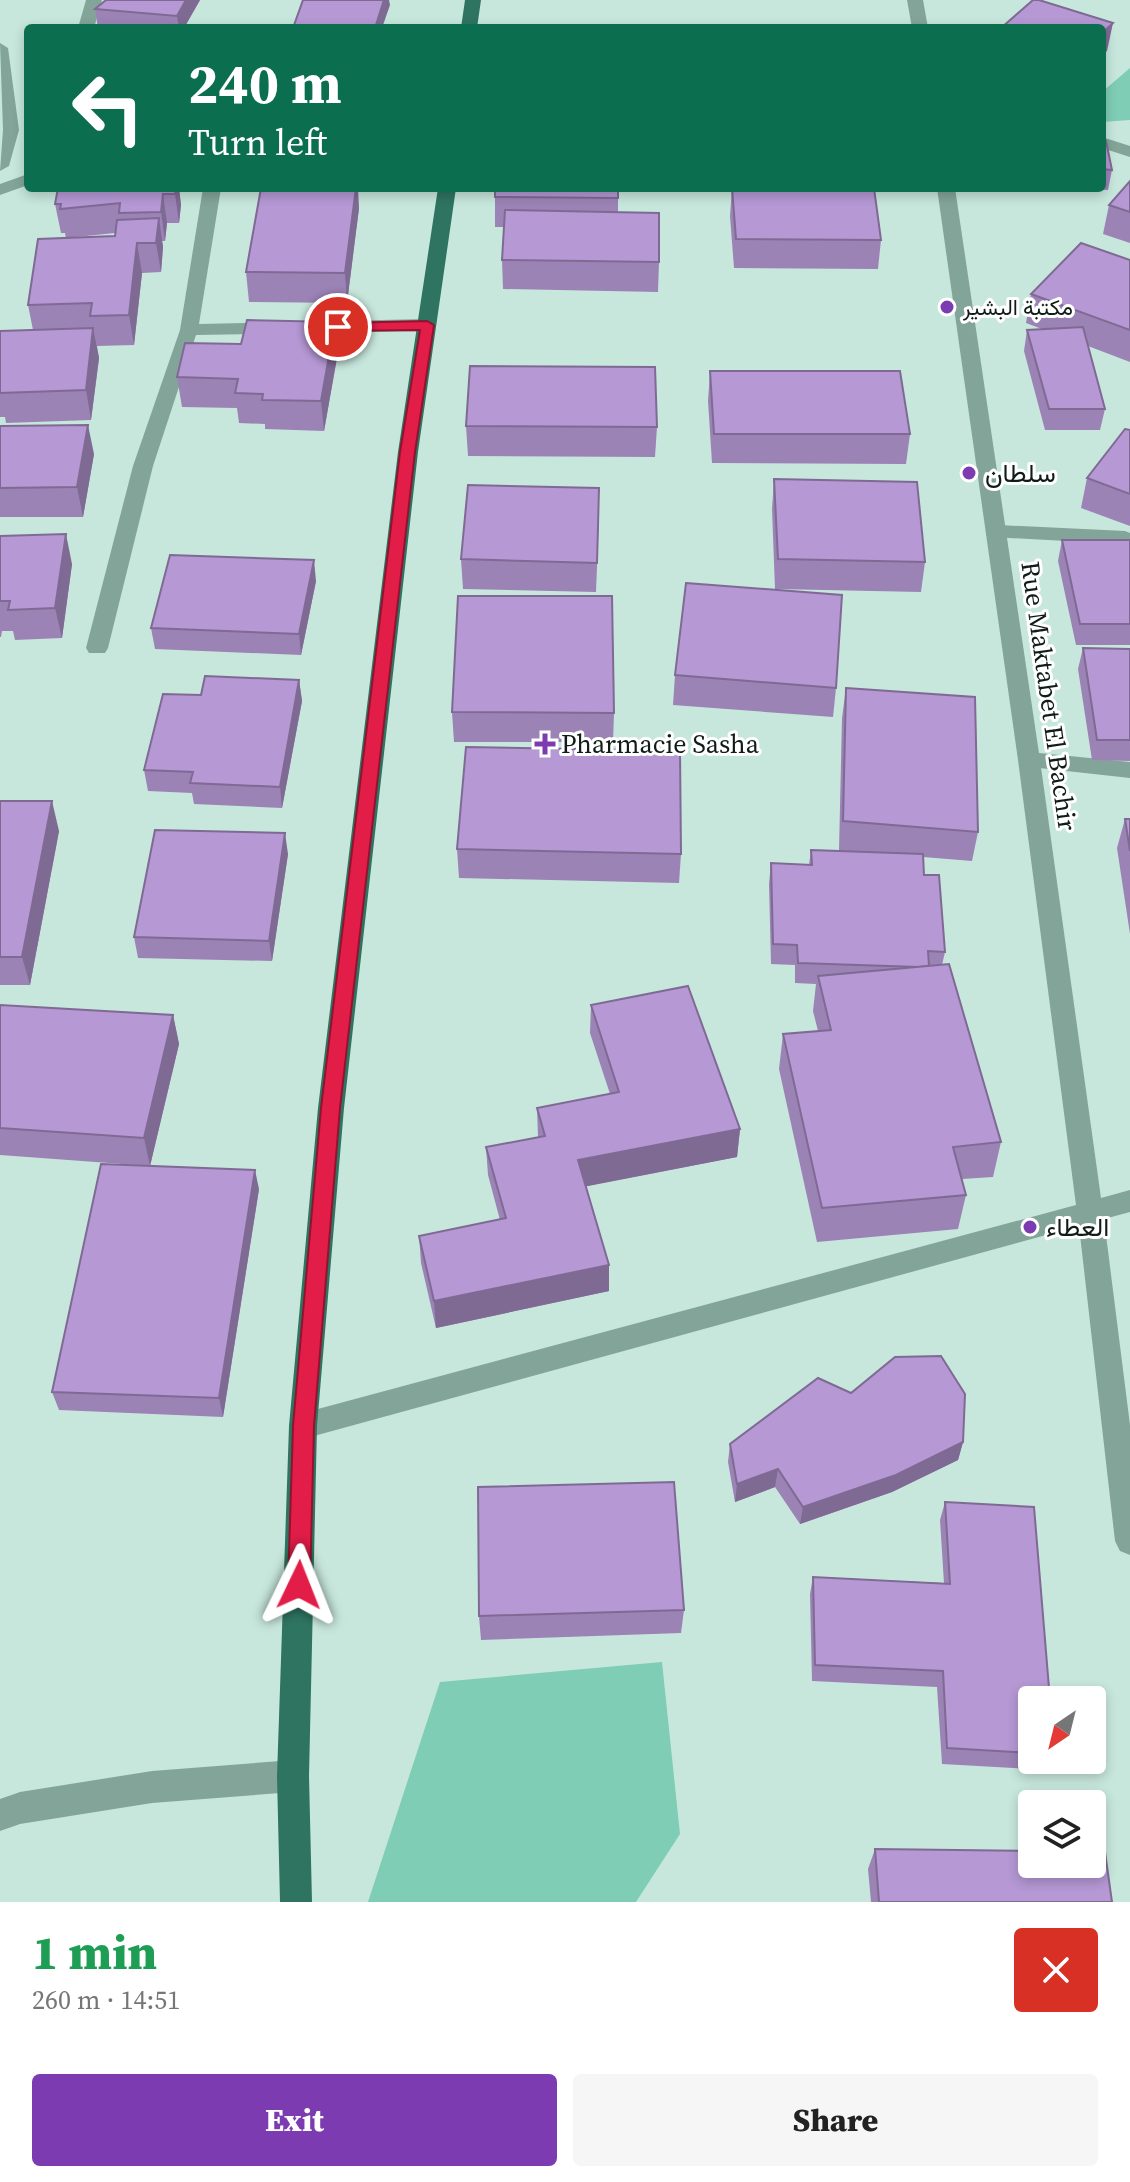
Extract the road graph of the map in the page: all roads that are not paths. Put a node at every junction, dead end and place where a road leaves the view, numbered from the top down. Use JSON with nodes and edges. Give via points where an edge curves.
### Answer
{"nodes":[{"id":1,"x":94,"y":0,"type":"edge"},
{"id":2,"x":473,"y":0,"type":"edge"},
{"id":3,"x":915,"y":0,"type":"edge"},
{"id":4,"x":87,"y":24,"type":"edge"},
{"id":5,"x":470,"y":24,"type":"edge"},
{"id":6,"x":919,"y":24,"type":"edge"},
{"id":7,"x":0,"y":48,"type":"edge"},
{"id":8,"x":1106,"y":143,"type":"edge"},
{"id":9,"x":1130,"y":152,"type":"edge"},
{"id":10,"x":0,"y":166,"type":"edge"},
{"id":11,"x":24,"y":181,"type":"edge"},
{"id":12,"x":0,"y":190,"type":"edge"},
{"id":13,"x":211,"y":192,"type":"edge"},
{"id":14,"x":446,"y":192,"type":"edge"},
{"id":15,"x":947,"y":192,"type":"edge"},
{"id":16,"x":427,"y":325,"type":"junction"},
{"id":17,"x":189,"y":330,"type":"junction"},
{"id":18,"x":998,"y":532,"type":"junction"},
{"id":19,"x":1130,"y":541,"type":"edge"},
{"id":20,"x":97,"y":648,"type":"dead end"},
{"id":21,"x":1029,"y":760,"type":"junction"},
{"id":22,"x":1130,"y":770,"type":"edge"},
{"id":23,"x":1130,"y":1201,"type":"edge"},
{"id":24,"x":1090,"y":1211,"type":"junction"},
{"id":25,"x":303,"y":1426,"type":"junction"},
{"id":26,"x":1130,"y":1541,"type":"edge"},
{"id":27,"x":293,"y":1776,"type":"junction"},
{"id":28,"x":0,"y":1815,"type":"edge"},
{"id":29,"x":296,"y":1902,"type":"edge"}],
"edges":[{"from":1,"to":4,"type":"street"},
{"from":2,"to":5,"type":"main road"},
{"from":3,"to":6,"type":"street"},
{"from":7,"to":10,"type":"street","via":[[11,130]]},
{"from":8,"to":9,"type":"street"},
{"from":11,"to":12,"type":"street"},
{"from":13,"to":17,"type":"street"},
{"from":14,"to":16,"type":"main road"},
{"from":15,"to":18,"type":"street","name":"Rue Maktabet El Bachir"},
{"from":16,"to":17,"type":"street"},
{"from":16,"to":25,"type":"main road","via":[[331,1108]]},
{"from":17,"to":20,"type":"street","via":[[143,466]]},
{"from":18,"to":19,"type":"street"},
{"from":18,"to":21,"type":"street","name":"Rue Maktabet El Bachir"},
{"from":21,"to":22,"type":"street"},
{"from":21,"to":24,"type":"street","name":"Rue Maktabet El Bachir"},
{"from":23,"to":24,"type":"street"},
{"from":24,"to":25,"type":"street"},
{"from":24,"to":26,"type":"street","name":"Rue Maktabet El Bachir"},
{"from":25,"to":27,"type":"main road"},
{"from":27,"to":28,"type":"street","via":[[152,1787]]},
{"from":27,"to":29,"type":"main road"}]}
